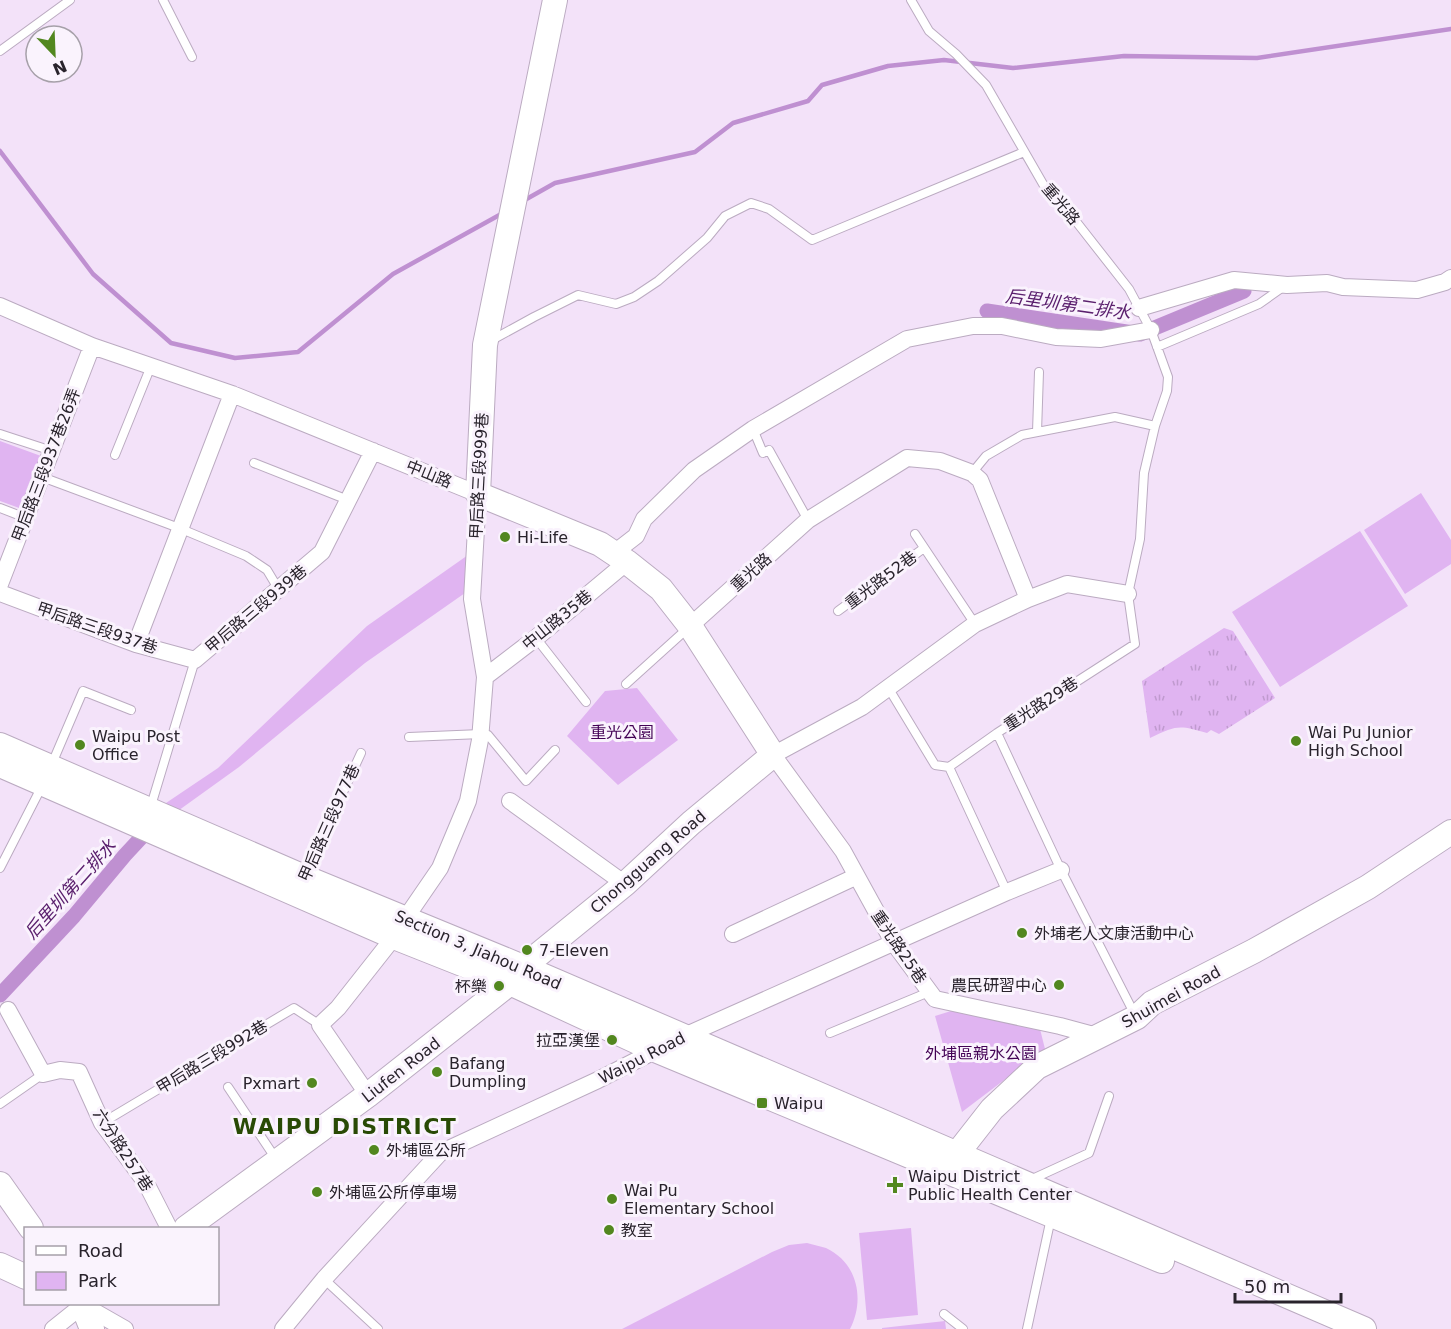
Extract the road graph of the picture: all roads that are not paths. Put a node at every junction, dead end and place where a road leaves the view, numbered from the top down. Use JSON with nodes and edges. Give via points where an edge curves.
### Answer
{"nodes":[{"id":1,"x":70,"y":0,"type":"edge"},
{"id":2,"x":163,"y":0,"type":"edge"},
{"id":3,"x":555,"y":0,"type":"edge"},
{"id":4,"x":911,"y":0,"type":"edge"},
{"id":5,"x":0,"y":51,"type":"edge"},
{"id":6,"x":192,"y":57,"type":"dead end"},
{"id":7,"x":1024,"y":152,"type":"junction"},
{"id":8,"x":1451,"y":278,"type":"edge"},
{"id":9,"x":1287,"y":285,"type":"junction"},
{"id":10,"x":0,"y":306,"type":"edge"},
{"id":11,"x":1139,"y":308,"type":"junction"},
{"id":12,"x":1150,"y":330,"type":"junction"},
{"id":13,"x":485,"y":345,"type":"junction"},
{"id":14,"x":92,"y":346,"type":"junction"},
{"id":15,"x":1157,"y":347,"type":"junction"},
{"id":16,"x":151,"y":366,"type":"junction"},
{"id":17,"x":1039,"y":372,"type":"dead end"},
{"id":18,"x":232,"y":394,"type":"junction"},
{"id":19,"x":1155,"y":426,"type":"junction"},
{"id":20,"x":753,"y":429,"type":"junction"},
{"id":21,"x":1037,"y":432,"type":"junction"},
{"id":22,"x":0,"y":434,"type":"edge"},
{"id":23,"x":52,"y":451,"type":"junction"},
{"id":24,"x":373,"y":451,"type":"junction"},
{"id":25,"x":115,"y":455,"type":"dead end"},
{"id":26,"x":254,"y":463,"type":"dead end"},
{"id":27,"x":972,"y":473,"type":"junction"},
{"id":28,"x":42,"y":477,"type":"junction"},
{"id":29,"x":478,"y":494,"type":"junction"},
{"id":30,"x":348,"y":500,"type":"junction"},
{"id":31,"x":0,"y":508,"type":"edge"},
{"id":32,"x":26,"y":518,"type":"junction"},
{"id":33,"x":808,"y":520,"type":"junction"},
{"id":34,"x":179,"y":528,"type":"junction"},
{"id":35,"x":915,"y":534,"type":"dead end"},
{"id":36,"x":924,"y":548,"type":"junction"},
{"id":37,"x":620,"y":557,"type":"junction"},
{"id":38,"x":0,"y":584,"type":"edge"},
{"id":39,"x":280,"y":590,"type":"junction"},
{"id":40,"x":0,"y":593,"type":"edge"},
{"id":41,"x":1128,"y":594,"type":"junction"},
{"id":42,"x":1028,"y":599,"type":"junction"},
{"id":43,"x":838,"y":612,"type":"dead end"},
{"id":44,"x":975,"y":624,"type":"junction"},
{"id":45,"x":690,"y":626,"type":"junction"},
{"id":46,"x":536,"y":638,"type":"junction"},
{"id":47,"x":136,"y":644,"type":"junction"},
{"id":48,"x":1135,"y":644,"type":"joint"},
{"id":49,"x":195,"y":660,"type":"junction"},
{"id":50,"x":485,"y":677,"type":"junction"},
{"id":51,"x":626,"y":684,"type":"dead end"},
{"id":52,"x":889,"y":689,"type":"junction"},
{"id":53,"x":586,"y":702,"type":"dead end"},
{"id":54,"x":131,"y":710,"type":"dead end"},
{"id":55,"x":997,"y":733,"type":"junction"},
{"id":56,"x":481,"y":734,"type":"junction"},
{"id":57,"x":409,"y":737,"type":"dead end"},
{"id":58,"x":0,"y":745,"type":"edge"},
{"id":59,"x":555,"y":750,"type":"dead end"},
{"id":60,"x":361,"y":753,"type":"dead end"},
{"id":61,"x":773,"y":755,"type":"junction"},
{"id":62,"x":0,"y":765,"type":"edge"},
{"id":63,"x":950,"y":767,"type":"junction"},
{"id":64,"x":46,"y":775,"type":"junction"},
{"id":65,"x":510,"y":801,"type":"dead end"},
{"id":66,"x":150,"y":810,"type":"junction"},
{"id":67,"x":1451,"y":832,"type":"edge"},
{"id":68,"x":0,"y":868,"type":"edge"},
{"id":69,"x":1061,"y":870,"type":"junction"},
{"id":70,"x":855,"y":877,"type":"junction"},
{"id":71,"x":625,"y":884,"type":"junction"},
{"id":72,"x":301,"y":886,"type":"junction"},
{"id":73,"x":1007,"y":892,"type":"junction"},
{"id":74,"x":399,"y":928,"type":"junction"},
{"id":75,"x":733,"y":934,"type":"dead end"},
{"id":76,"x":893,"y":942,"type":"junction"},
{"id":77,"x":516,"y":975,"type":"junction"},
{"id":78,"x":929,"y":992,"type":"junction"},
{"id":79,"x":8,"y":1010,"type":"dead end"},
{"id":80,"x":1137,"y":1017,"type":"junction"},
{"id":81,"x":320,"y":1025,"type":"junction"},
{"id":82,"x":830,"y":1033,"type":"dead end"},
{"id":83,"x":1097,"y":1036,"type":"junction"},
{"id":84,"x":682,"y":1037,"type":"junction"},
{"id":85,"x":655,"y":1050,"type":"junction"},
{"id":86,"x":43,"y":1074,"type":"junction"},
{"id":87,"x":228,"y":1087,"type":"dead end"},
{"id":88,"x":369,"y":1095,"type":"junction"},
{"id":89,"x":1109,"y":1096,"type":"dead end"},
{"id":90,"x":0,"y":1104,"type":"edge"},
{"id":91,"x":102,"y":1122,"type":"junction"},
{"id":92,"x":277,"y":1161,"type":"junction"},
{"id":93,"x":952,"y":1163,"type":"junction"},
{"id":94,"x":1022,"y":1183,"type":"junction"},
{"id":95,"x":3,"y":1194,"type":"edge"},
{"id":96,"x":1051,"y":1215,"type":"junction"},
{"id":97,"x":30,"y":1227,"type":"edge"},
{"id":98,"x":168,"y":1227,"type":"edge"},
{"id":99,"x":187,"y":1227,"type":"edge"},
{"id":100,"x":0,"y":1265,"type":"edge"},
{"id":101,"x":24,"y":1276,"type":"edge"},
{"id":102,"x":324,"y":1279,"type":"junction"},
{"id":103,"x":82,"y":1305,"type":"edge"},
{"id":104,"x":83,"y":1305,"type":"edge"},
{"id":105,"x":85,"y":1305,"type":"edge"},
{"id":106,"x":944,"y":1314,"type":"dead end"},
{"id":107,"x":53,"y":1329,"type":"edge"},
{"id":108,"x":92,"y":1329,"type":"edge"},
{"id":109,"x":125,"y":1329,"type":"edge"},
{"id":110,"x":283,"y":1329,"type":"edge"},
{"id":111,"x":378,"y":1329,"type":"edge"},
{"id":112,"x":963,"y":1329,"type":"edge"},
{"id":113,"x":1027,"y":1329,"type":"edge"},
{"id":114,"x":1325,"y":1329,"type":"edge"},
{"id":115,"x":1364,"y":1329,"type":"edge"}],
"edges":[{"from":1,"to":5,"type":"lane"},
{"from":2,"to":6,"type":"lane"},
{"from":3,"to":13,"type":"street","name":"甲后路三段999巷"},
{"from":4,"to":7,"type":"lane","name":"重光路","via":[[929,31],[986,85]]},
{"from":7,"to":11,"type":"lane","name":"重光路","via":[[1043,184],[1129,289]]},
{"from":7,"to":13,"type":"lane","via":[[812,240],[769,209],[751,202],[725,216],[707,238],[634,297],[616,304],[578,295]]},
{"from":8,"to":9,"type":"street","via":[[1416,290],[1327,283]]},
{"from":9,"to":11,"type":"street","via":[[1234,280]]},
{"from":9,"to":15,"type":"lane","via":[[1259,304]]},
{"from":10,"to":14,"type":"street","name":"中山路"},
{"from":11,"to":12,"type":"lane","name":"重光路"},
{"from":12,"to":15,"type":"lane","name":"重光路"},
{"from":12,"to":20,"type":"street","name":"中山路35巷","via":[[1101,339],[973,326],[907,339]]},
{"from":13,"to":29,"type":"street","name":"甲后路三段999巷"},
{"from":14,"to":16,"type":"street","name":"中山路"},
{"from":14,"to":23,"type":"street","name":"甲后路三段937巷26弄"},
{"from":15,"to":19,"type":"lane","name":"重光路","via":[[1168,376]]},
{"from":16,"to":18,"type":"street","name":"中山路"},
{"from":16,"to":25,"type":"lane"},
{"from":17,"to":21,"type":"lane"},
{"from":18,"to":24,"type":"street","name":"中山路"},
{"from":18,"to":34,"type":"street"},
{"from":19,"to":21,"type":"lane","via":[[1115,417]]},
{"from":19,"to":41,"type":"lane","name":"重光路","via":[[1143,472],[1140,539]]},
{"from":20,"to":33,"type":"lane","via":[[764,453],[769,450]]},
{"from":20,"to":37,"type":"street","name":"中山路35巷","via":[[694,470],[644,519]]},
{"from":21,"to":27,"type":"lane","via":[[1022,435],[986,456]]},
{"from":22,"to":23,"type":"lane"},
{"from":23,"to":28,"type":"street","name":"甲后路三段937巷26弄"},
{"from":24,"to":29,"type":"street","name":"中山路"},
{"from":24,"to":30,"type":"street","name":"甲后路三段939巷"},
{"from":26,"to":30,"type":"lane"},
{"from":27,"to":33,"type":"street","name":"重光路","via":[[940,461],[908,458]]},
{"from":27,"to":42,"type":"street","via":[[980,480]]},
{"from":28,"to":32,"type":"street","name":"甲后路三段937巷26弄"},
{"from":28,"to":34,"type":"lane"},
{"from":29,"to":37,"type":"street","name":"中山路","via":[[600,544]]},
{"from":29,"to":50,"type":"street","name":"甲后路三段999巷","via":[[472,599]]},
{"from":30,"to":39,"type":"street","name":"甲后路三段939巷","via":[[322,552]]},
{"from":31,"to":32,"type":"lane"},
{"from":32,"to":38,"type":"street","name":"甲后路三段937巷26弄"},
{"from":33,"to":45,"type":"street","name":"重光路"},
{"from":34,"to":39,"type":"lane","via":[[246,556],[267,570]]},
{"from":34,"to":47,"type":"street"},
{"from":35,"to":36,"type":"lane","name":"重光路52巷"},
{"from":36,"to":43,"type":"lane","name":"重光路52巷"},
{"from":36,"to":44,"type":"lane","name":"重光路52巷"},
{"from":37,"to":45,"type":"street","name":"中山路","via":[[662,589]]},
{"from":37,"to":46,"type":"street","name":"中山路35巷"},
{"from":39,"to":49,"type":"street","name":"甲后路三段939巷"},
{"from":40,"to":47,"type":"street","name":"甲后路三段937巷"},
{"from":41,"to":42,"type":"street","via":[[1067,584]]},
{"from":41,"to":48,"type":"lane","name":"重光路"},
{"from":42,"to":44,"type":"street"},
{"from":44,"to":52,"type":"street"},
{"from":45,"to":51,"type":"lane"},
{"from":45,"to":61,"type":"street","name":"中山路"},
{"from":46,"to":50,"type":"street","name":"中山路35巷"},
{"from":46,"to":53,"type":"lane"},
{"from":47,"to":49,"type":"street","name":"甲后路三段937巷"},
{"from":48,"to":55,"type":"lane","name":"重光路29巷"},
{"from":49,"to":66,"type":"lane","name":"甲后路三段939巷"},
{"from":50,"to":56,"type":"street","name":"甲后路三段999巷"},
{"from":52,"to":61,"type":"street"},
{"from":52,"to":63,"type":"lane","via":[[936,765]]},
{"from":54,"to":64,"type":"lane","via":[[83,691]]},
{"from":55,"to":63,"type":"lane","name":"重光路29巷"},
{"from":55,"to":69,"type":"lane"},
{"from":56,"to":57,"type":"lane"},
{"from":56,"to":59,"type":"lane","via":[[488,735],[526,781]]},
{"from":56,"to":74,"type":"street","name":"甲后路三段999巷","via":[[468,801],[441,868]]},
{"from":58,"to":64,"type":"street","name":"Section 3, Jiahou Road"},
{"from":60,"to":72,"type":"lane","name":"甲后路三段977巷"},
{"from":61,"to":70,"type":"street","name":"重光路25巷","via":[[843,851]]},
{"from":61,"to":71,"type":"street","name":"Chongguang Road"},
{"from":62,"to":64,"type":"street","name":"Section 3, Jiahou Road"},
{"from":63,"to":73,"type":"lane"},
{"from":64,"to":66,"type":"street","name":"Section 3, Jiahou Road"},
{"from":64,"to":68,"type":"lane"},
{"from":64,"to":72,"type":"street","name":"Section 3, Jiahou Road"},
{"from":65,"to":71,"type":"street"},
{"from":66,"to":72,"type":"street","name":"Section 3, Jiahou Road"},
{"from":67,"to":80,"type":"street","name":"Shuimei Road","via":[[1368,887],[1152,1003]]},
{"from":69,"to":73,"type":"street","name":"Waipu Road"},
{"from":69,"to":80,"type":"lane"},
{"from":70,"to":75,"type":"street"},
{"from":70,"to":76,"type":"street","name":"重光路25巷"},
{"from":71,"to":77,"type":"street","name":"Chongguang Road"},
{"from":72,"to":74,"type":"street","name":"Section 3, Jiahou Road"},
{"from":73,"to":76,"type":"street","name":"Waipu Road"},
{"from":74,"to":77,"type":"street","name":"Section 3, Jiahou Road"},
{"from":74,"to":81,"type":"street","via":[[338,1008]]},
{"from":76,"to":78,"type":"street","name":"重光路25巷"},
{"from":76,"to":84,"type":"street","name":"Waipu Road"},
{"from":77,"to":84,"type":"street","name":"Section 3, Jiahou Road"},
{"from":77,"to":85,"type":"street","name":"Section 3, Jiahou Road"},
{"from":77,"to":88,"type":"street","name":"Liufen Road"},
{"from":78,"to":82,"type":"lane"},
{"from":78,"to":83,"type":"street","name":"重光路25巷","via":[[935,999]]},
{"from":79,"to":86,"type":"street"},
{"from":80,"to":83,"type":"street","name":"Shuimei Road"},
{"from":81,"to":88,"type":"street","name":"甲后路三段992巷"},
{"from":81,"to":91,"type":"lane","name":"甲后路三段992巷","via":[[294,1008]]},
{"from":83,"to":93,"type":"street","name":"Shuimei Road","via":[[1037,1067],[992,1109]]},
{"from":84,"to":85,"type":"street","name":"Waipu Road"},
{"from":84,"to":93,"type":"street","name":"Section 3, Jiahou Road"},
{"from":85,"to":93,"type":"street","name":"Section 3, Jiahou Road"},
{"from":85,"to":102,"type":"street","name":"Waipu Road","via":[[440,1152]]},
{"from":86,"to":90,"type":"lane"},
{"from":86,"to":91,"type":"street","name":"六分路257巷","via":[[60,1070],[79,1072]]},
{"from":87,"to":92,"type":"lane"},
{"from":88,"to":92,"type":"street","name":"Liufen Road"},
{"from":89,"to":94,"type":"lane","via":[[1089,1152]]},
{"from":91,"to":98,"type":"street","name":"六分路257巷","via":[[146,1183]]},
{"from":92,"to":99,"type":"street","name":"Liufen Road"},
{"from":93,"to":94,"type":"street"},
{"from":93,"to":96,"type":"street"},
{"from":94,"to":115,"type":"street"},
{"from":95,"to":97,"type":"street"},
{"from":96,"to":113,"type":"lane"},
{"from":96,"to":114,"type":"street"},
{"from":100,"to":101,"type":"street"},
{"from":102,"to":110,"type":"street","name":"Waipu Road"},
{"from":102,"to":111,"type":"lane"},
{"from":103,"to":107,"type":"street"},
{"from":104,"to":108,"type":"street"},
{"from":105,"to":109,"type":"street"},
{"from":106,"to":112,"type":"lane"}]}
